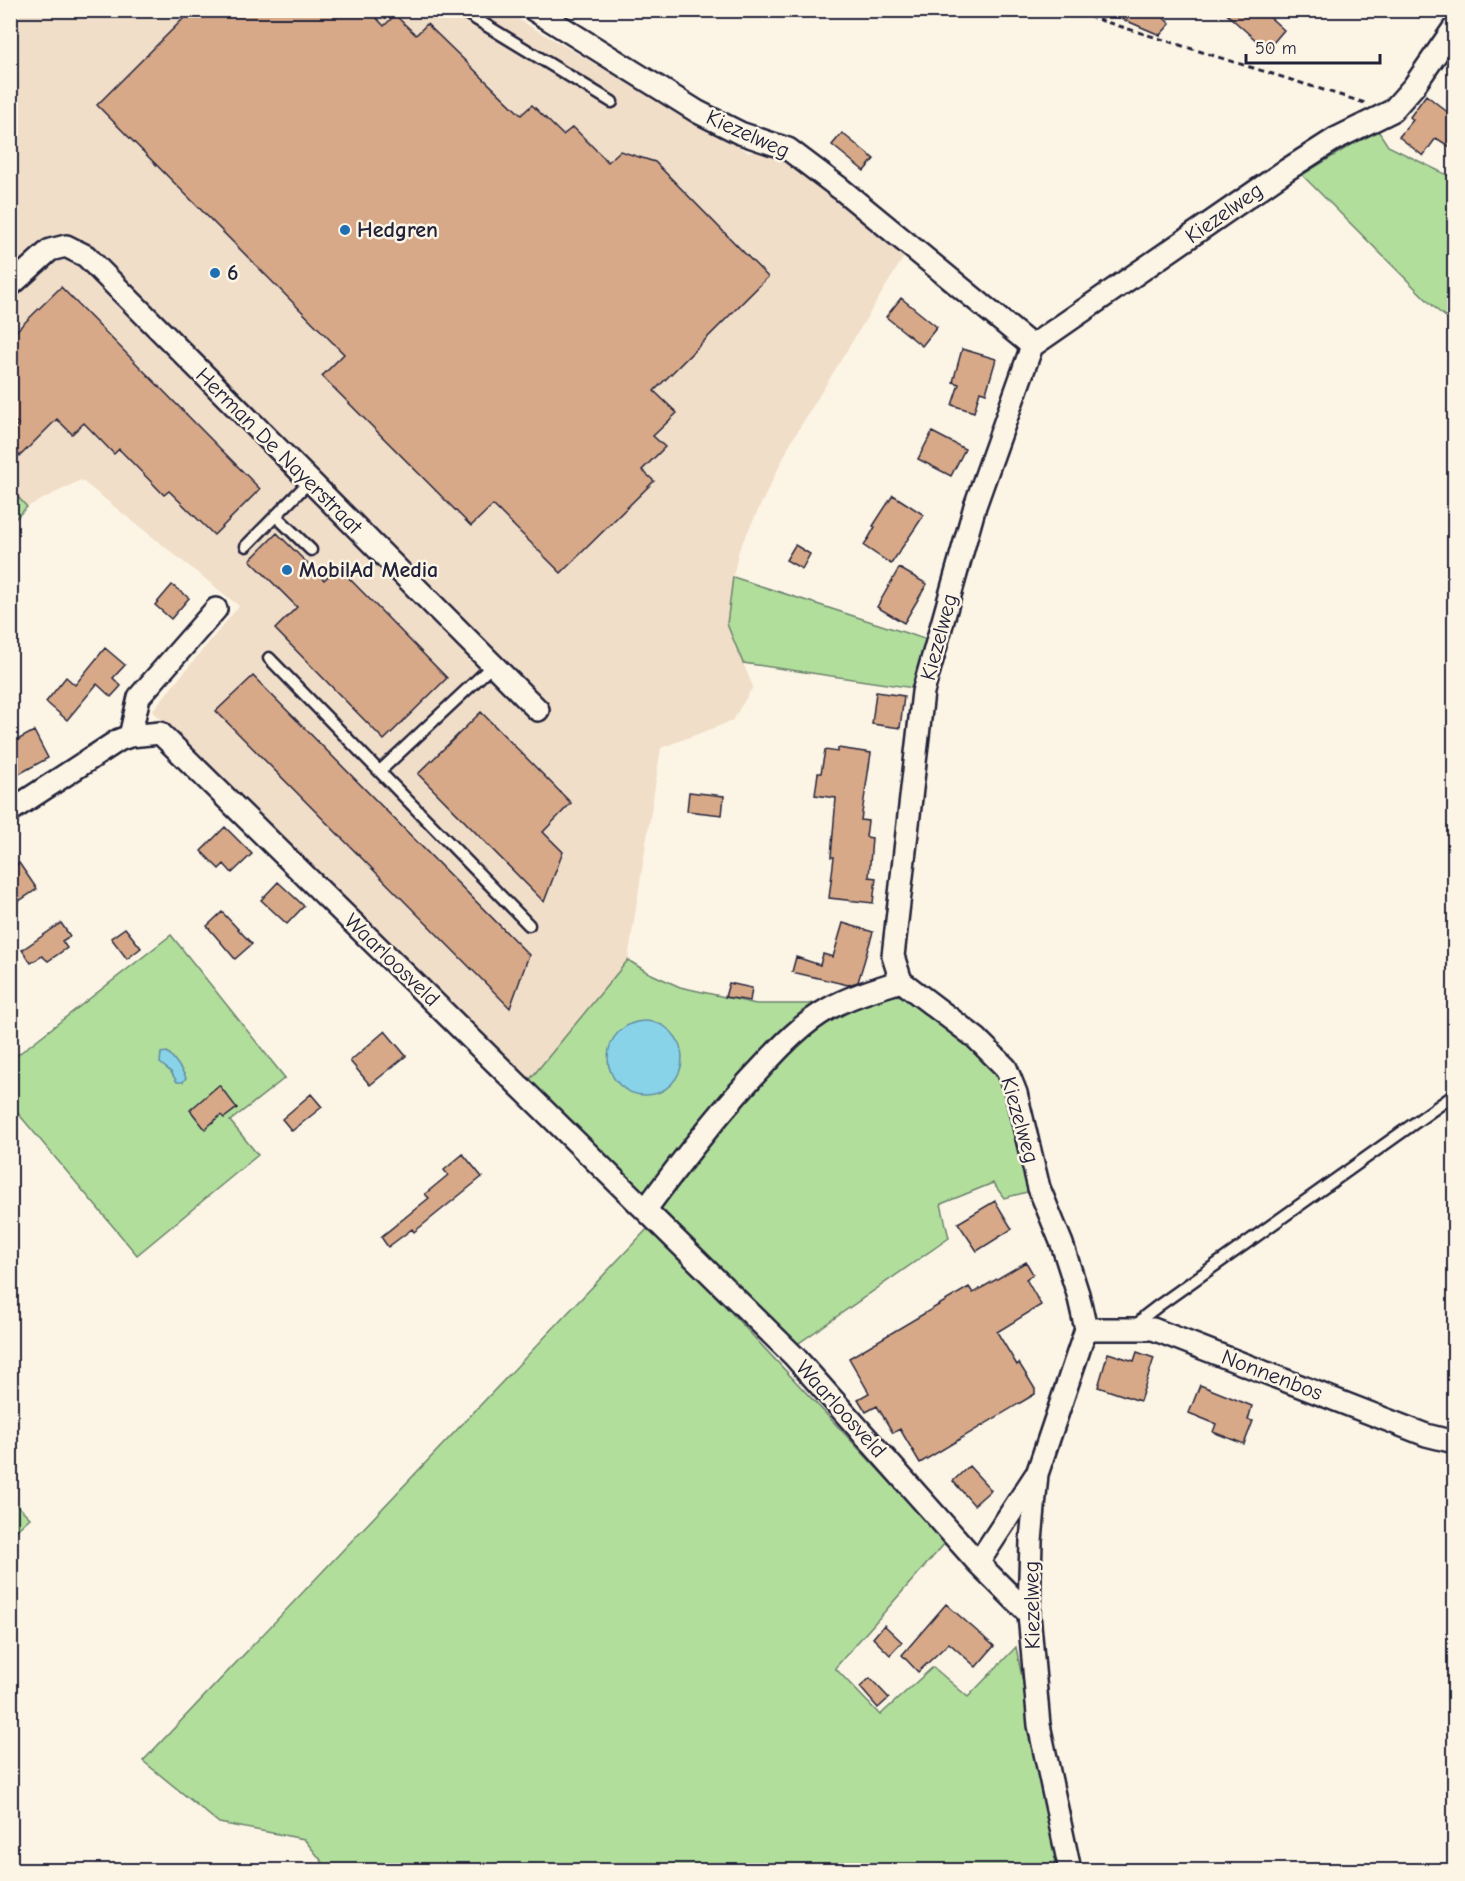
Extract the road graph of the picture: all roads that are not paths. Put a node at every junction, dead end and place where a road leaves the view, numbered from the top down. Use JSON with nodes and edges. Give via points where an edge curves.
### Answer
{"nodes":[{"id":1,"x":461,"y":10,"type":"edge"},
{"id":2,"x":534,"y":10,"type":"edge"},
{"id":3,"x":1455,"y":28,"type":"edge"},
{"id":4,"x":612,"y":102,"type":"dead end"},
{"id":5,"x":10,"y":286,"type":"edge"},
{"id":6,"x":1032,"y":346,"type":"junction"},
{"id":7,"x":310,"y":481,"type":"junction"},
{"id":8,"x":276,"y":516,"type":"junction"},
{"id":9,"x":246,"y":546,"type":"dead end"},
{"id":10,"x":311,"y":550,"type":"dead end"},
{"id":11,"x":216,"y":609,"type":"dead end"},
{"id":12,"x":269,"y":658,"type":"dead end"},
{"id":13,"x":493,"y":665,"type":"junction"},
{"id":14,"x":538,"y":710,"type":"dead end"},
{"id":15,"x":130,"y":736,"type":"junction"},
{"id":16,"x":380,"y":771,"type":"junction"},
{"id":17,"x":10,"y":811,"type":"edge"},
{"id":18,"x":529,"y":925,"type":"dead end"},
{"id":19,"x":901,"y":981,"type":"junction"},
{"id":20,"x":1455,"y":1095,"type":"edge"},
{"id":21,"x":646,"y":1209,"type":"junction"},
{"id":22,"x":1086,"y":1329,"type":"junction"},
{"id":23,"x":1134,"y":1329,"type":"junction"},
{"id":24,"x":1455,"y":1442,"type":"edge"},
{"id":25,"x":1037,"y":1474,"type":"junction"},
{"id":26,"x":978,"y":1563,"type":"junction"},
{"id":27,"x":1029,"y":1614,"type":"junction"},
{"id":28,"x":1070,"y":1870,"type":"edge"}],
"edges":[{"from":1,"to":4,"type":"lane"},
{"from":2,"to":6,"type":"street","name":"Kiezelweg","via":[[698,112],[740,133],[788,149]]},
{"from":3,"to":6,"type":"street","name":"Kiezelweg","via":[[1392,111],[1335,139],[1285,171]]},
{"from":5,"to":7,"type":"street","name":"Herman De Nayerstraat","via":[[50,250],[66,246],[86,256]]},
{"from":6,"to":19,"type":"street","name":"Kiezelweg","via":[[975,506],[923,692],[893,956]]},
{"from":7,"to":8,"type":"lane"},
{"from":7,"to":13,"type":"street","name":"Herman De Nayerstraat"},
{"from":8,"to":9,"type":"lane"},
{"from":8,"to":10,"type":"lane"},
{"from":11,"to":15,"type":"street","via":[[139,697]]},
{"from":12,"to":16,"type":"lane"},
{"from":13,"to":14,"type":"street","name":"Herman De Nayerstraat"},
{"from":13,"to":16,"type":"lane"},
{"from":15,"to":17,"type":"street","name":"Waarloosveld"},
{"from":15,"to":21,"type":"street","name":"Waarloosveld","via":[[160,733]]},
{"from":16,"to":18,"type":"lane"},
{"from":19,"to":21,"type":"street","via":[[827,1010],[793,1034],[743,1087]]},
{"from":19,"to":22,"type":"street","name":"Kiezelweg","via":[[976,1038],[1006,1068],[1016,1093],[1039,1188],[1062,1244]]},
{"from":20,"to":23,"type":"lane","via":[[1158,1306]]},
{"from":21,"to":26,"type":"street","name":"Waarloosveld","via":[[794,1356]]},
{"from":22,"to":23,"type":"street","name":"Nonnenbos"},
{"from":22,"to":25,"type":"street","name":"Kiezelweg"},
{"from":23,"to":24,"type":"street","name":"Nonnenbos","via":[[1153,1329],[1426,1435]]},
{"from":25,"to":26,"type":"street"},
{"from":25,"to":27,"type":"street","name":"Kiezelweg"},
{"from":26,"to":27,"type":"street","name":"Waarloosveld"},
{"from":27,"to":28,"type":"street","name":"Kiezelweg","via":[[1039,1725]]}]}
